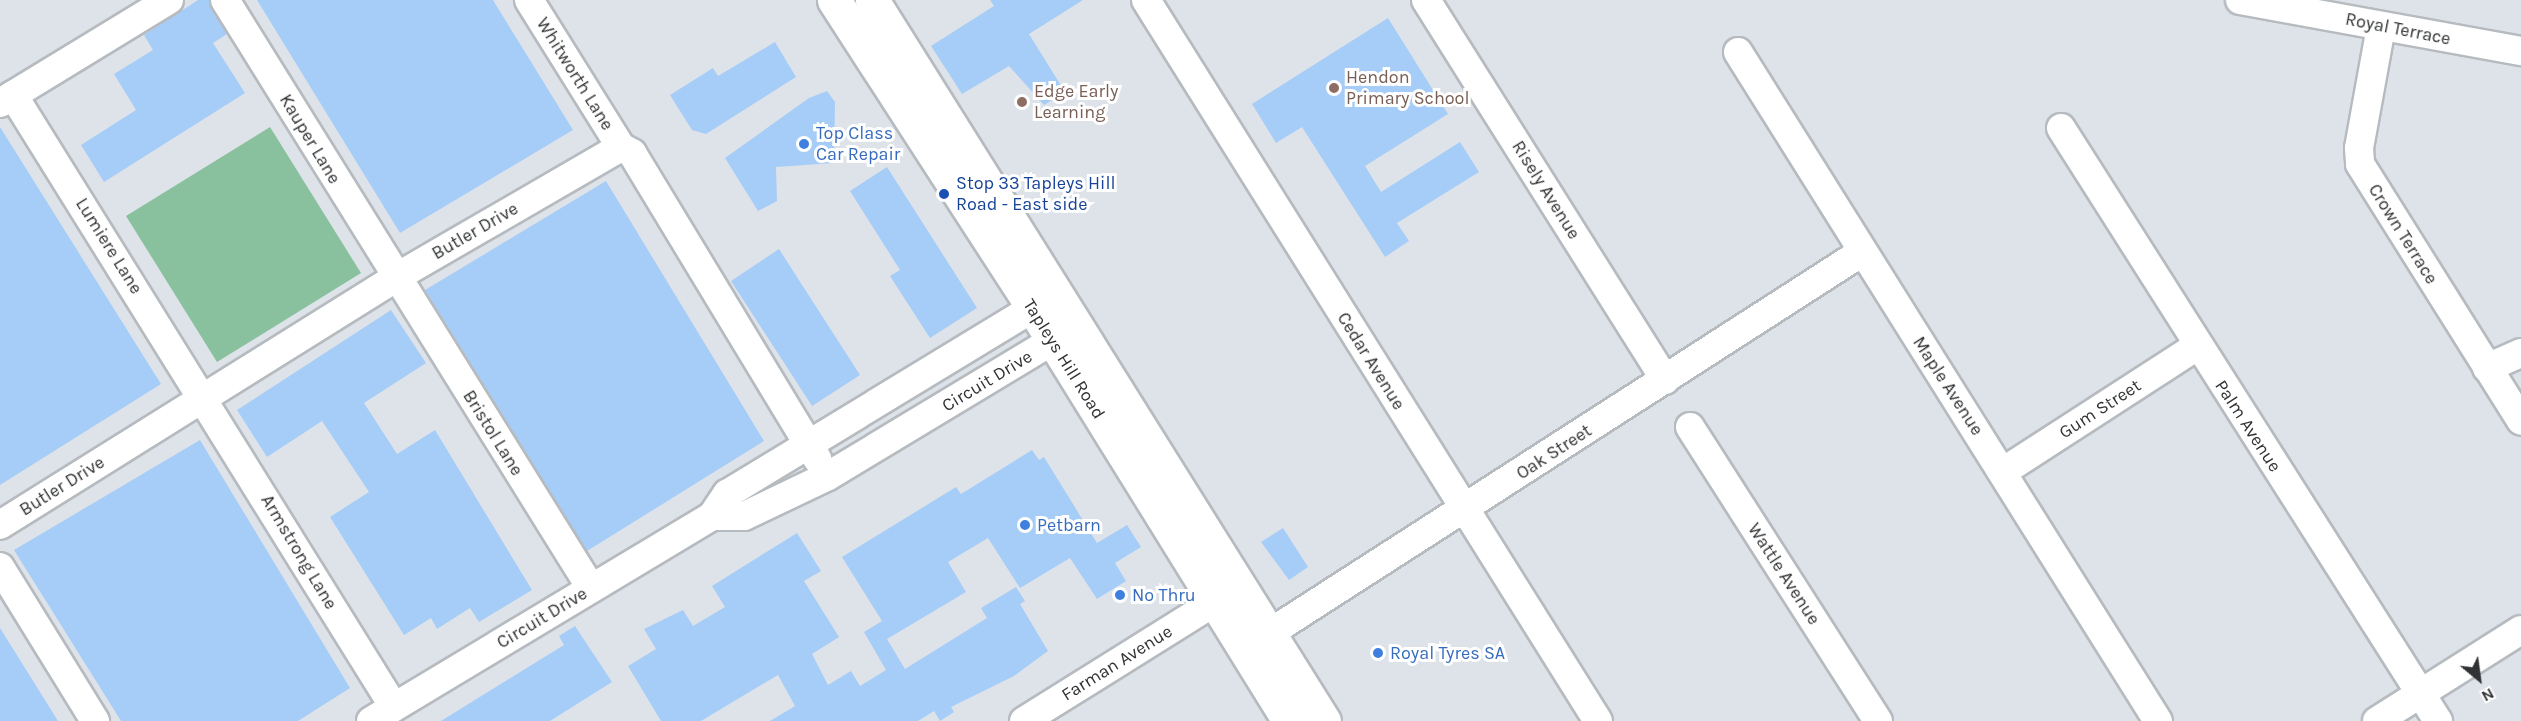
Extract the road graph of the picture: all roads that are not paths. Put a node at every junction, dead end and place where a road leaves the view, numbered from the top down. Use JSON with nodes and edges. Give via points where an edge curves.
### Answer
{"nodes":[{"id":1,"x":169,"y":0,"type":"edge"},
{"id":2,"x":225,"y":0,"type":"edge"},
{"id":3,"x":529,"y":0,"type":"edge"},
{"id":4,"x":834,"y":0,"type":"edge"},
{"id":5,"x":872,"y":0,"type":"edge"},
{"id":6,"x":1146,"y":0,"type":"edge"},
{"id":7,"x":1426,"y":0,"type":"edge"},
{"id":8,"x":2240,"y":0,"type":"edge"},
{"id":9,"x":2360,"y":16,"type":"edge"},
{"id":10,"x":2521,"y":51,"type":"edge"},
{"id":11,"x":1738,"y":52,"type":"dead end"},
{"id":12,"x":7,"y":99,"type":"edge"},
{"id":13,"x":2061,"y":128,"type":"dead end"},
{"id":14,"x":621,"y":147,"type":"junction"},
{"id":15,"x":1862,"y":252,"type":"junction"},
{"id":16,"x":395,"y":278,"type":"junction"},
{"id":17,"x":1033,"y":308,"type":"junction"},
{"id":18,"x":1066,"y":311,"type":"junction"},
{"id":19,"x":1052,"y":341,"type":"junction"},
{"id":20,"x":2196,"y":347,"type":"junction"},
{"id":21,"x":2521,"y":352,"type":"edge"},
{"id":22,"x":2487,"y":368,"type":"junction"},
{"id":23,"x":1665,"y":380,"type":"junction"},
{"id":24,"x":205,"y":397,"type":"junction"},
{"id":25,"x":2521,"y":421,"type":"edge"},
{"id":26,"x":1690,"y":427,"type":"dead end"},
{"id":27,"x":808,"y":444,"type":"junction"},
{"id":28,"x":2004,"y":471,"type":"junction"},
{"id":29,"x":828,"y":476,"type":"junction"},
{"id":30,"x":1464,"y":510,"type":"junction"},
{"id":31,"x":712,"y":516,"type":"junction"},
{"id":32,"x":0,"y":525,"type":"edge"},
{"id":33,"x":0,"y":567,"type":"edge"},
{"id":34,"x":591,"y":588,"type":"junction"},
{"id":35,"x":1227,"y":595,"type":"junction"},
{"id":36,"x":2521,"y":630,"type":"edge"},
{"id":37,"x":1256,"y":641,"type":"junction"},
{"id":38,"x":2421,"y":694,"type":"junction"},
{"id":39,"x":382,"y":714,"type":"edge"},
{"id":40,"x":95,"y":721,"type":"edge"},
{"id":41,"x":1024,"y":721,"type":"edge"},
{"id":42,"x":1289,"y":721,"type":"edge"},
{"id":43,"x":1324,"y":721,"type":"edge"},
{"id":44,"x":1598,"y":721,"type":"edge"},
{"id":45,"x":1878,"y":721,"type":"edge"},
{"id":46,"x":2158,"y":721,"type":"edge"},
{"id":47,"x":2377,"y":721,"type":"edge"},
{"id":48,"x":2438,"y":721,"type":"edge"}],
"edges":[{"from":1,"to":12,"type":"street"},
{"from":2,"to":16,"type":"street","name":"Kauper Lane"},
{"from":3,"to":14,"type":"street","name":"Whitworth Lane"},
{"from":4,"to":17,"type":"main road","name":"Tapleys Hill Road"},
{"from":5,"to":18,"type":"main road","name":"Tapleys Hill Road"},
{"from":6,"to":30,"type":"street","name":"Cedar Avenue"},
{"from":7,"to":23,"type":"street","name":"Risely Avenue"},
{"from":8,"to":9,"type":"street","name":"Royal Terrace"},
{"from":9,"to":10,"type":"street","name":"Royal Terrace"},
{"from":9,"to":22,"type":"street","name":"Crown Terrace","via":[[2360,164]]},
{"from":11,"to":15,"type":"street","name":"Maple Avenue"},
{"from":12,"to":24,"type":"street","name":"Lumiere Lane"},
{"from":13,"to":20,"type":"street","name":"Palm Avenue"},
{"from":14,"to":16,"type":"street","name":"Butler Drive"},
{"from":14,"to":27,"type":"street","via":[[632,153]]},
{"from":15,"to":23,"type":"street","name":"Oak Street"},
{"from":15,"to":28,"type":"street","name":"Maple Avenue"},
{"from":16,"to":24,"type":"street","name":"Butler Drive"},
{"from":16,"to":34,"type":"street","name":"Bristol Lane"},
{"from":17,"to":18,"type":"street"},
{"from":17,"to":19,"type":"main road","name":"Tapleys Hill Road"},
{"from":17,"to":27,"type":"street","name":"Circuit Drive"},
{"from":18,"to":19,"type":"street","name":"Circuit Drive"},
{"from":18,"to":35,"type":"main road","name":"Tapleys Hill Road"},
{"from":19,"to":29,"type":"street","name":"Circuit Drive"},
{"from":19,"to":35,"type":"main road","name":"Tapleys Hill Road"},
{"from":20,"to":28,"type":"street","name":"Gum Street"},
{"from":20,"to":38,"type":"street","name":"Palm Avenue"},
{"from":21,"to":22,"type":"street"},
{"from":22,"to":25,"type":"street","name":"Crown Terrace"},
{"from":23,"to":30,"type":"street","name":"Oak Street"},
{"from":24,"to":32,"type":"street","name":"Butler Drive"},
{"from":24,"to":39,"type":"street","name":"Armstrong Lane"},
{"from":26,"to":45,"type":"street","name":"Wattle Avenue"},
{"from":27,"to":29,"type":"street"},
{"from":27,"to":31,"type":"street","name":"Circuit Drive","via":[[726,494]]},
{"from":28,"to":46,"type":"street","name":"Maple Avenue"},
{"from":29,"to":31,"type":"street","name":"Circuit Drive","via":[[744,516]]},
{"from":30,"to":37,"type":"street","name":"Oak Street"},
{"from":30,"to":44,"type":"street","name":"Cedar Avenue"},
{"from":31,"to":34,"type":"street","name":"Circuit Drive"},
{"from":33,"to":40,"type":"street"},
{"from":34,"to":39,"type":"street","name":"Circuit Drive"},
{"from":35,"to":37,"type":"main road","name":"Tapleys Hill Road"},
{"from":35,"to":41,"type":"street","name":"Farman Avenue"},
{"from":36,"to":38,"type":"street"},
{"from":37,"to":42,"type":"main road","name":"Tapleys Hill Road"},
{"from":37,"to":43,"type":"main road","name":"Tapleys Hill Road"},
{"from":38,"to":47,"type":"street"},
{"from":38,"to":48,"type":"street","name":"Palm Avenue"}]}
